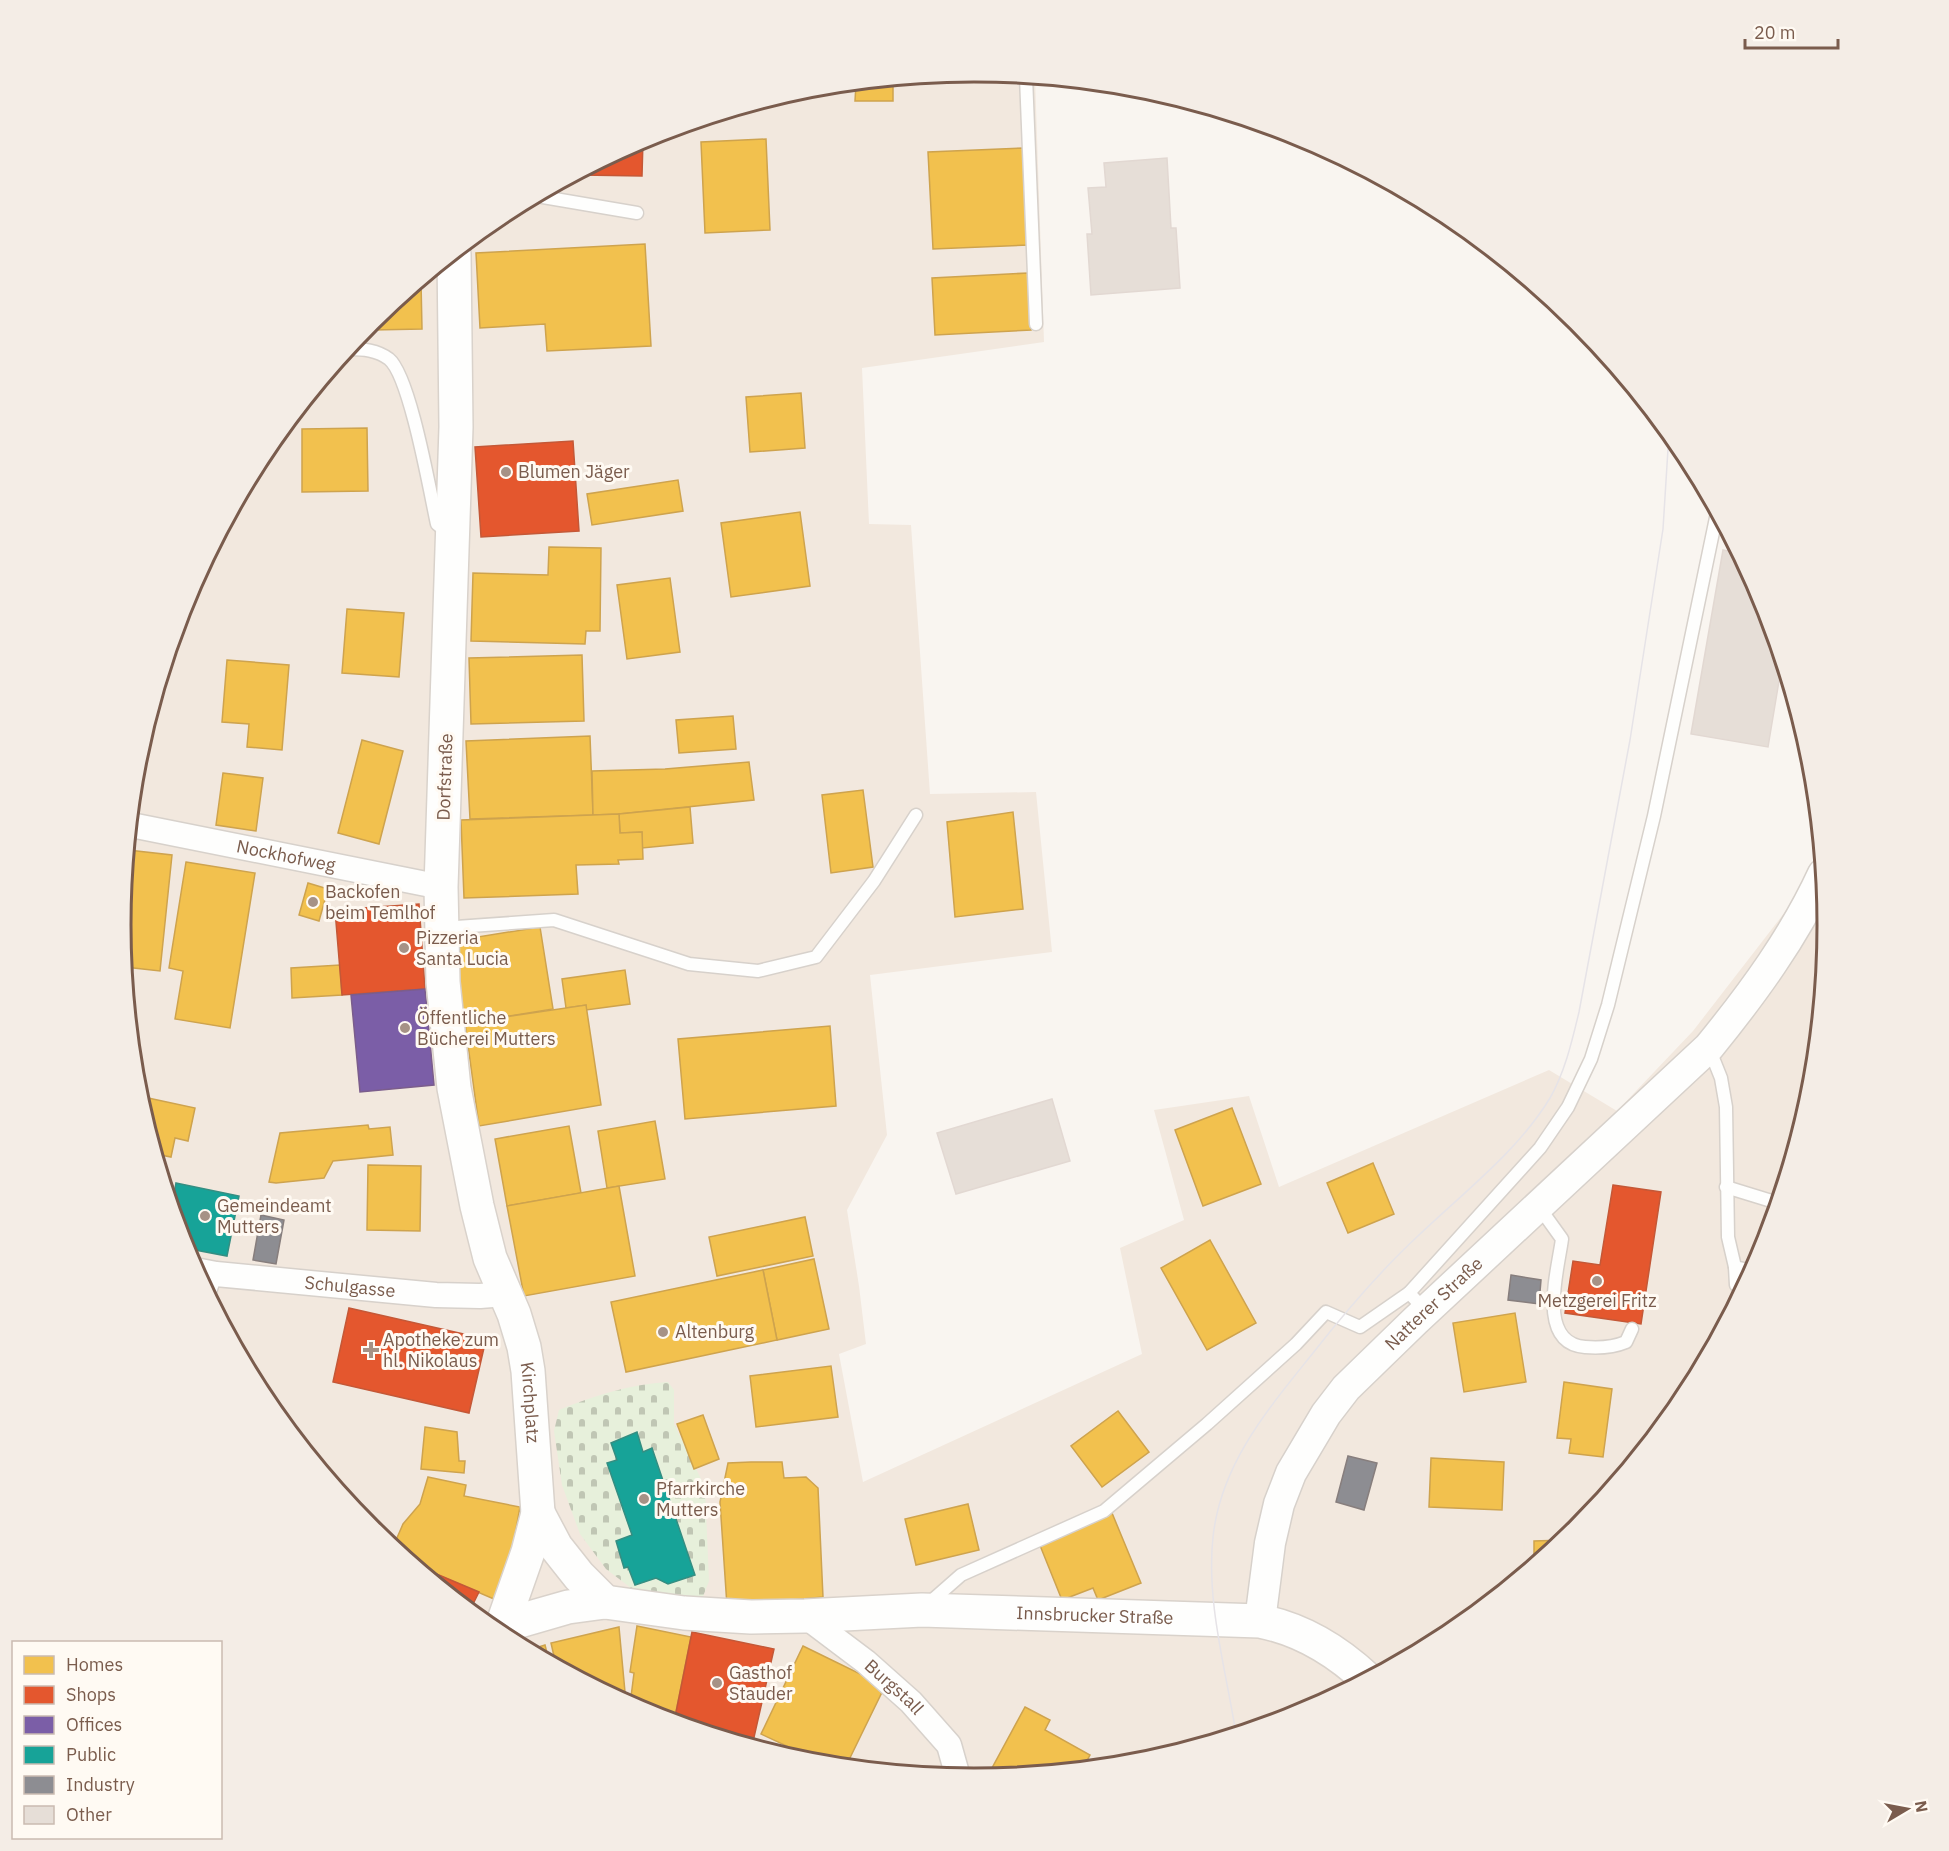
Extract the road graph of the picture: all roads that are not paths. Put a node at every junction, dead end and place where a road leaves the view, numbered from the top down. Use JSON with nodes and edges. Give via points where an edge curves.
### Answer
{"nodes":[{"id":1,"x":1026,"y":84,"type":"edge"},
{"id":2,"x":548,"y":198,"type":"edge"},
{"id":3,"x":637,"y":213,"type":"dead end"},
{"id":4,"x":454,"y":263,"type":"edge"},
{"id":5,"x":1036,"y":324,"type":"dead end"},
{"id":6,"x":359,"y":350,"type":"edge"},
{"id":7,"x":1715,"y":523,"type":"edge"},
{"id":8,"x":452,"y":535,"type":"junction"},
{"id":9,"x":916,"y":815,"type":"dead end"},
{"id":10,"x":138,"y":826,"type":"edge"},
{"id":11,"x":441,"y":887,"type":"junction"},
{"id":12,"x":1816,"y":889,"type":"edge"},
{"id":13,"x":441,"y":928,"type":"junction"},
{"id":14,"x":1709,"y":1047,"type":"junction"},
{"id":15,"x":1726,"y":1187,"type":"junction"},
{"id":16,"x":1771,"y":1201,"type":"edge"},
{"id":17,"x":1539,"y":1207,"type":"junction"},
{"id":18,"x":1736,"y":1267,"type":"junction"},
{"id":19,"x":1744,"y":1269,"type":"edge"},
{"id":20,"x":210,"y":1279,"type":"edge"},
{"id":21,"x":1736,"y":1285,"type":"dead end"},
{"id":22,"x":505,"y":1294,"type":"junction"},
{"id":23,"x":1417,"y":1302,"type":"junction"},
{"id":24,"x":1632,"y":1329,"type":"dead end"},
{"id":25,"x":538,"y":1513,"type":"junction"},
{"id":26,"x":605,"y":1602,"type":"junction"},
{"id":27,"x":922,"y":1610,"type":"junction"},
{"id":28,"x":805,"y":1617,"type":"junction"},
{"id":29,"x":1260,"y":1621,"type":"junction"},
{"id":30,"x":501,"y":1623,"type":"edge"},
{"id":31,"x":507,"y":1627,"type":"edge"},
{"id":32,"x":1361,"y":1674,"type":"edge"},
{"id":33,"x":955,"y":1768,"type":"edge"}],
"edges":[{"from":1,"to":5,"type":"lane"},
{"from":2,"to":3,"type":"lane"},
{"from":4,"to":8,"type":"main road","name":"Dorfstraße","via":[[456,427]]},
{"from":6,"to":8,"type":"lane","via":[[380,354],[399,371],[437,524]]},
{"from":7,"to":23,"type":"lane","via":[[1654,816],[1591,1059],[1568,1107],[1540,1148]]},
{"from":8,"to":11,"type":"main road","name":"Dorfstraße"},
{"from":9,"to":13,"type":"lane","via":[[874,881],[816,957],[758,971],[689,964],[554,920]]},
{"from":10,"to":11,"type":"street","name":"Nockhofweg"},
{"from":11,"to":13,"type":"main road","name":"Dorfstraße"},
{"from":12,"to":14,"type":"street","name":"Natterer Straße","via":[[1773,963]]},
{"from":13,"to":22,"type":"main road","name":"Dorfstraße","via":[[454,1088],[483,1235]]},
{"from":14,"to":15,"type":"lane","via":[[1721,1078],[1726,1107]]},
{"from":14,"to":17,"type":"street","name":"Natterer Straße"},
{"from":15,"to":16,"type":"lane"},
{"from":15,"to":18,"type":"lane","via":[[1728,1237]]},
{"from":17,"to":23,"type":"street","name":"Natterer Straße"},
{"from":17,"to":24,"type":"lane","via":[[1562,1239],[1552,1314],[1560,1334],[1578,1346],[1621,1345]]},
{"from":18,"to":19,"type":"lane"},
{"from":18,"to":21,"type":"lane"},
{"from":20,"to":22,"type":"street","name":"Schulgasse","via":[[436,1295]]},
{"from":22,"to":25,"type":"main road","name":"Kirchplatz","via":[[520,1330],[527,1363]]},
{"from":23,"to":27,"type":"lane","via":[[1360,1327],[1326,1312],[1207,1424],[1104,1511],[961,1575]]},
{"from":23,"to":29,"type":"street","name":"Natterer Straße","via":[[1326,1414],[1291,1473],[1270,1543]]},
{"from":25,"to":26,"type":"main road","name":"Kirchplatz","via":[[556,1547]]},
{"from":25,"to":30,"type":"main road","name":"Kirchplatz","via":[[525,1562]]},
{"from":26,"to":28,"type":"main road","name":"Kirchplatz","via":[[716,1616]]},
{"from":26,"to":31,"type":"main road","name":"Kirchplatz","via":[[568,1607]]},
{"from":27,"to":28,"type":"main road","name":"Innsbrucker Straße"},
{"from":27,"to":29,"type":"main road","name":"Innsbrucker Straße"},
{"from":28,"to":33,"type":"street","name":"Burgstall","via":[[866,1662],[911,1702],[949,1745]]},
{"from":29,"to":32,"type":"main road","name":"Innsbrucker Straße","via":[[1306,1634]]}]}
